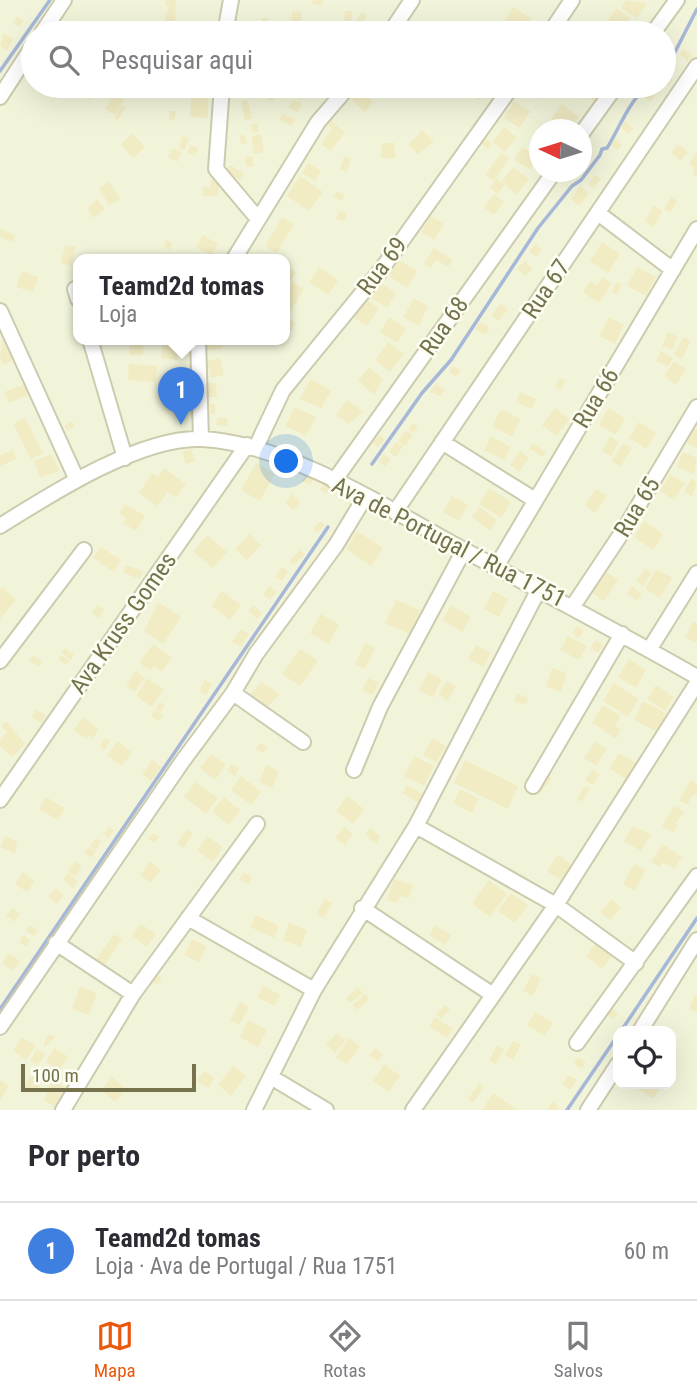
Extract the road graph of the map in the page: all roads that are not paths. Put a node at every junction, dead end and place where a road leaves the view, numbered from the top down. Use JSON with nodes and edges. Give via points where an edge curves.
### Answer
{"nodes":[{"id":1,"x":64,"y":0,"type":"edge"},
{"id":2,"x":231,"y":0,"type":"edge"},
{"id":3,"x":412,"y":0,"type":"edge"},
{"id":4,"x":572,"y":0,"type":"edge"},
{"id":5,"x":677,"y":0,"type":"edge"},
{"id":6,"x":50,"y":21,"type":"edge"},
{"id":7,"x":227,"y":21,"type":"edge"},
{"id":8,"x":398,"y":21,"type":"edge"},
{"id":9,"x":558,"y":21,"type":"edge"},
{"id":10,"x":662,"y":21,"type":"edge"},
{"id":11,"x":21,"y":65,"type":"edge"},
{"id":12,"x":697,"y":66,"type":"edge"},
{"id":13,"x":0,"y":97,"type":"edge"},
{"id":14,"x":676,"y":97,"type":"edge"},
{"id":15,"x":221,"y":98,"type":"edge"},
{"id":16,"x":339,"y":98,"type":"edge"},
{"id":17,"x":504,"y":98,"type":"edge"},
{"id":18,"x":607,"y":98,"type":"edge"},
{"id":19,"x":676,"y":98,"type":"edge"},
{"id":20,"x":592,"y":119,"type":"edge"},
{"id":21,"x":547,"y":182,"type":"edge"},
{"id":22,"x":598,"y":214,"type":"junction"},
{"id":23,"x":258,"y":219,"type":"junction"},
{"id":24,"x":697,"y":229,"type":"edge"},
{"id":25,"x":236,"y":254,"type":"edge"},
{"id":26,"x":673,"y":270,"type":"junction"},
{"id":27,"x":0,"y":311,"type":"edge"},
{"id":28,"x":92,"y":345,"type":"edge"},
{"id":29,"x":198,"y":345,"type":"edge"},
{"id":30,"x":697,"y":407,"type":"edge"},
{"id":31,"x":201,"y":439,"type":"junction"},
{"id":32,"x":442,"y":442,"type":"junction"},
{"id":33,"x":252,"y":446,"type":"junction"},
{"id":34,"x":125,"y":458,"type":"junction"},
{"id":35,"x":77,"y":480,"type":"junction"},
{"id":36,"x":334,"y":481,"type":"junction"},
{"id":37,"x":365,"y":497,"type":"junction"},
{"id":38,"x":536,"y":500,"type":"junction"},
{"id":39,"x":395,"y":512,"type":"junction"},
{"id":40,"x":0,"y":526,"type":"edge"},
{"id":41,"x":464,"y":550,"type":"junction"},
{"id":42,"x":84,"y":551,"type":"dead end"},
{"id":43,"x":496,"y":567,"type":"junction"},
{"id":44,"x":697,"y":573,"type":"edge"},
{"id":45,"x":539,"y":589,"type":"junction"},
{"id":46,"x":573,"y":606,"type":"junction"},
{"id":47,"x":622,"y":634,"type":"junction"},
{"id":48,"x":649,"y":650,"type":"junction"},
{"id":49,"x":0,"y":661,"type":"edge"},
{"id":50,"x":697,"y":677,"type":"edge"},
{"id":51,"x":697,"y":682,"type":"edge"},
{"id":52,"x":233,"y":693,"type":"junction"},
{"id":53,"x":303,"y":742,"type":"dead end"},
{"id":54,"x":354,"y":770,"type":"dead end"},
{"id":55,"x":533,"y":786,"type":"dead end"},
{"id":56,"x":0,"y":800,"type":"edge"},
{"id":57,"x":257,"y":824,"type":"dead end"},
{"id":58,"x":416,"y":826,"type":"junction"},
{"id":59,"x":697,"y":876,"type":"edge"},
{"id":60,"x":556,"y":905,"type":"junction"},
{"id":61,"x":362,"y":908,"type":"junction"},
{"id":62,"x":188,"y":918,"type":"junction"},
{"id":63,"x":697,"y":940,"type":"edge"},
{"id":64,"x":56,"y":943,"type":"junction"},
{"id":65,"x":636,"y":963,"type":"junction"},
{"id":66,"x":314,"y":990,"type":"junction"},
{"id":67,"x":133,"y":994,"type":"junction"},
{"id":68,"x":493,"y":995,"type":"junction"},
{"id":69,"x":643,"y":1026,"type":"edge"},
{"id":70,"x":0,"y":1027,"type":"edge"},
{"id":71,"x":577,"y":1043,"type":"dead end"},
{"id":72,"x":613,"y":1072,"type":"edge"},
{"id":73,"x":271,"y":1077,"type":"junction"},
{"id":74,"x":63,"y":1110,"type":"edge"},
{"id":75,"x":254,"y":1110,"type":"edge"},
{"id":76,"x":326,"y":1110,"type":"edge"},
{"id":77,"x":413,"y":1110,"type":"edge"},
{"id":78,"x":588,"y":1110,"type":"edge"}],
"edges":[{"from":1,"to":6,"type":"street"},
{"from":2,"to":7,"type":"street"},
{"from":3,"to":8,"type":"street"},
{"from":4,"to":9,"type":"street"},
{"from":5,"to":10,"type":"street"},
{"from":11,"to":13,"type":"street"},
{"from":12,"to":14,"type":"street","name":"Rua 67"},
{"from":15,"to":23,"type":"street","via":[[216,169]]},
{"from":16,"to":23,"type":"street","via":[[318,122]]},
{"from":17,"to":33,"type":"street","name":"Rua 69","via":[[382,270],[283,390]]},
{"from":18,"to":20,"type":"street"},
{"from":19,"to":22,"type":"street","name":"Rua 67"},
{"from":21,"to":36,"type":"street","name":"Rua 68"},
{"from":22,"to":26,"type":"street"},
{"from":22,"to":32,"type":"street","name":"Rua 67"},
{"from":23,"to":25,"type":"street"},
{"from":24,"to":26,"type":"street","name":"Rua 66"},
{"from":26,"to":38,"type":"street","name":"Rua 66"},
{"from":27,"to":35,"type":"street"},
{"from":28,"to":34,"type":"street"},
{"from":29,"to":31,"type":"street"},
{"from":30,"to":46,"type":"street","name":"Rua 65"},
{"from":31,"to":33,"type":"street","name":"Ava de Portugal / Rua 1751"},
{"from":31,"to":34,"type":"street","name":"Ava de Portugal / Rua 1751","via":[[163,444]]},
{"from":32,"to":38,"type":"street"},
{"from":32,"to":39,"type":"street","name":"Rua 67"},
{"from":33,"to":36,"type":"street","name":"Ava de Portugal / Rua 1751"},
{"from":33,"to":56,"type":"street","name":"Ava Kruss Gomes"},
{"from":34,"to":35,"type":"street","name":"Ava de Portugal / Rua 1751"},
{"from":35,"to":40,"type":"street","name":"Ava de Portugal / Rua 1751"},
{"from":36,"to":37,"type":"street","name":"Ava de Portugal / Rua 1751"},
{"from":37,"to":39,"type":"street","name":"Ava de Portugal / Rua 1751"},
{"from":37,"to":52,"type":"street"},
{"from":38,"to":43,"type":"street","name":"Rua 66"},
{"from":39,"to":41,"type":"street","name":"Ava de Portugal / Rua 1751"},
{"from":41,"to":43,"type":"street","name":"Ava de Portugal / Rua 1751"},
{"from":41,"to":54,"type":"street","via":[[380,707]]},
{"from":42,"to":49,"type":"street"},
{"from":43,"to":45,"type":"street","name":"Ava de Portugal / Rua 1751"},
{"from":44,"to":48,"type":"street"},
{"from":45,"to":46,"type":"street","name":"Ava de Portugal / Rua 1751"},
{"from":45,"to":58,"type":"street"},
{"from":46,"to":47,"type":"street","name":"Ava de Portugal / Rua 1751"},
{"from":47,"to":48,"type":"street","name":"Ava de Portugal / Rua 1751"},
{"from":47,"to":55,"type":"street"},
{"from":48,"to":50,"type":"street","name":"Ava de Portugal / Rua 1751"},
{"from":51,"to":60,"type":"street"},
{"from":52,"to":53,"type":"street"},
{"from":52,"to":64,"type":"street"},
{"from":57,"to":62,"type":"street"},
{"from":58,"to":60,"type":"street"},
{"from":58,"to":61,"type":"street"},
{"from":59,"to":65,"type":"street"},
{"from":60,"to":65,"type":"street"},
{"from":60,"to":68,"type":"street"},
{"from":61,"to":66,"type":"street"},
{"from":61,"to":68,"type":"street"},
{"from":62,"to":66,"type":"street"},
{"from":62,"to":67,"type":"street"},
{"from":63,"to":69,"type":"street"},
{"from":64,"to":67,"type":"street"},
{"from":64,"to":70,"type":"street"},
{"from":65,"to":71,"type":"street"},
{"from":66,"to":73,"type":"street"},
{"from":67,"to":74,"type":"street"},
{"from":68,"to":77,"type":"street"},
{"from":72,"to":78,"type":"street"},
{"from":73,"to":75,"type":"street"},
{"from":73,"to":76,"type":"street"}]}
